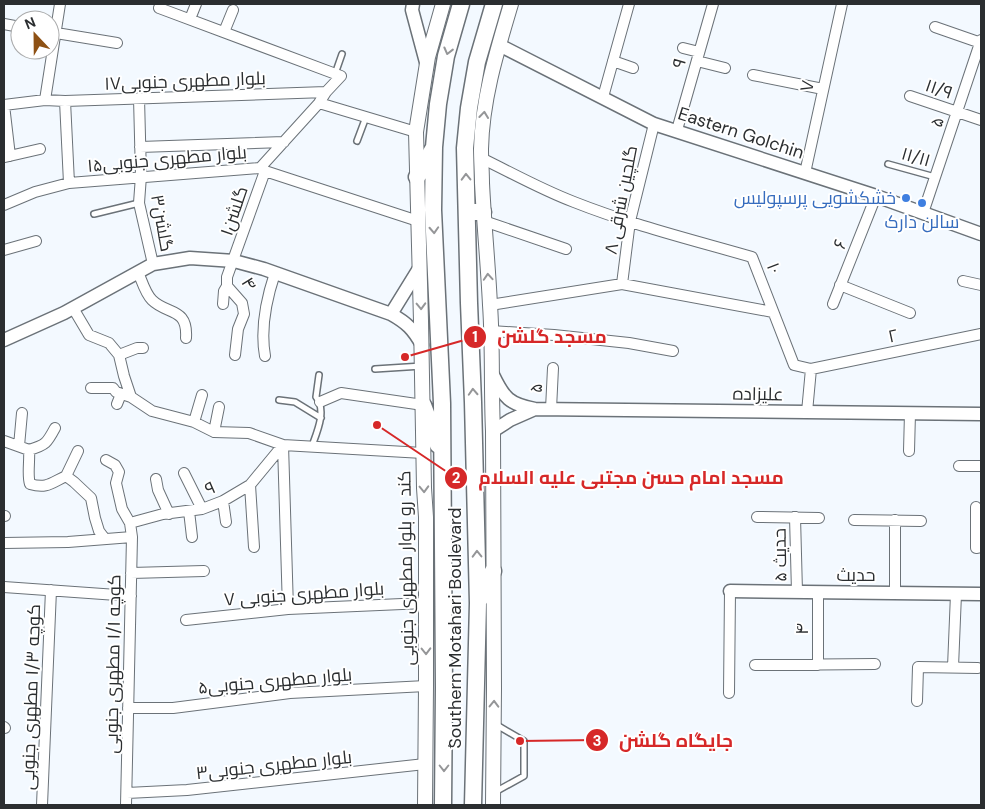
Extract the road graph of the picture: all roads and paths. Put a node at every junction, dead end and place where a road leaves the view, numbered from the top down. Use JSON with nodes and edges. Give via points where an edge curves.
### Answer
{"nodes":[{"id":1,"x":160,"y":4,"type":"edge"},
{"id":2,"x":196,"y":4,"type":"edge"},
{"id":3,"x":413,"y":4,"type":"edge"},
{"id":4,"x":442,"y":4,"type":"edge"},
{"id":5,"x":461,"y":4,"type":"edge"},
{"id":6,"x":494,"y":4,"type":"edge"},
{"id":7,"x":511,"y":4,"type":"edge"},
{"id":8,"x":629,"y":4,"type":"edge"},
{"id":9,"x":713,"y":4,"type":"edge"},
{"id":10,"x":842,"y":5,"type":"edge"},
{"id":11,"x":233,"y":10,"type":"dead end"},
{"id":12,"x":190,"y":19,"type":"junction"},
{"id":13,"x":934,"y":28,"type":"dead end"},
{"id":14,"x":224,"y":32,"type":"junction"},
{"id":15,"x":60,"y":33,"type":"edge"},
{"id":16,"x":981,"y":42,"type":"edge"},
{"id":17,"x":117,"y":43,"type":"dead end"},
{"id":18,"x":499,"y":46,"type":"junction"},
{"id":19,"x":683,"y":48,"type":"dead end"},
{"id":20,"x":342,"y":54,"type":"dead end"},
{"id":21,"x":698,"y":57,"type":"junction"},
{"id":22,"x":50,"y":60,"type":"edge"},
{"id":23,"x":613,"y":61,"type":"junction"},
{"id":24,"x":427,"y":66,"type":"junction"},
{"id":25,"x":633,"y":68,"type":"dead end"},
{"id":26,"x":725,"y":68,"type":"dead end"},
{"id":27,"x":338,"y":75,"type":"junction"},
{"id":28,"x":753,"y":75,"type":"dead end"},
{"id":29,"x":823,"y":89,"type":"junction"},
{"id":30,"x":326,"y":92,"type":"junction"},
{"id":31,"x":910,"y":96,"type":"dead end"},
{"id":32,"x":603,"y":97,"type":"junction"},
{"id":33,"x":139,"y":98,"type":"junction"},
{"id":34,"x":45,"y":100,"type":"junction"},
{"id":35,"x":65,"y":101,"type":"junction"},
{"id":36,"x":319,"y":103,"type":"junction"},
{"id":37,"x":4,"y":105,"type":"edge"},
{"id":38,"x":957,"y":112,"type":"junction"},
{"id":39,"x":366,"y":117,"type":"junction"},
{"id":40,"x":981,"y":120,"type":"edge"},
{"id":41,"x":654,"y":124,"type":"junction"},
{"id":42,"x":677,"y":130,"type":"junction"},
{"id":43,"x":416,"y":132,"type":"junction"},
{"id":44,"x":357,"y":141,"type":"dead end"},
{"id":45,"x":284,"y":142,"type":"junction"},
{"id":46,"x":140,"y":147,"type":"junction"},
{"id":47,"x":434,"y":147,"type":"junction"},
{"id":48,"x":40,"y":149,"type":"dead end"},
{"id":49,"x":7,"y":157,"type":"edge"},
{"id":50,"x":481,"y":158,"type":"junction"},
{"id":51,"x":888,"y":164,"type":"dead end"},
{"id":52,"x":263,"y":170,"type":"junction"},
{"id":53,"x":805,"y":173,"type":"junction"},
{"id":54,"x":141,"y":176,"type":"junction"},
{"id":55,"x":417,"y":177,"type":"junction"},
{"id":56,"x":935,"y":178,"type":"junction"},
{"id":57,"x":69,"y":183,"type":"junction"},
{"id":58,"x":876,"y":196,"type":"junction"},
{"id":59,"x":139,"y":203,"type":"junction"},
{"id":60,"x":4,"y":205,"type":"edge"},
{"id":61,"x":467,"y":212,"type":"junction"},
{"id":62,"x":923,"y":213,"type":"junction"},
{"id":63,"x":94,"y":214,"type":"dead end"},
{"id":64,"x":484,"y":216,"type":"junction"},
{"id":65,"x":418,"y":221,"type":"junction"},
{"id":66,"x":630,"y":221,"type":"junction"},
{"id":67,"x":981,"y":234,"type":"edge"},
{"id":68,"x":36,"y":241,"type":"dead end"},
{"id":69,"x":566,"y":249,"type":"dead end"},
{"id":70,"x":4,"y":250,"type":"edge"},
{"id":71,"x":234,"y":261,"type":"junction"},
{"id":72,"x":153,"y":264,"type":"junction"},
{"id":73,"x":420,"y":267,"type":"junction"},
{"id":74,"x":138,"y":272,"type":"junction"},
{"id":75,"x":275,"y":273,"type":"junction"},
{"id":76,"x":963,"y":281,"type":"dead end"},
{"id":77,"x":622,"y":284,"type":"junction"},
{"id":78,"x":840,"y":285,"type":"junction"},
{"id":79,"x":981,"y":285,"type":"edge"},
{"id":80,"x":227,"y":286,"type":"junction"},
{"id":81,"x":223,"y":304,"type":"dead end"},
{"id":82,"x":833,"y":304,"type":"dead end"},
{"id":83,"x":490,"y":305,"type":"junction"},
{"id":84,"x":73,"y":308,"type":"junction"},
{"id":85,"x":773,"y":312,"type":"junction"},
{"id":86,"x":910,"y":313,"type":"dead end"},
{"id":87,"x":391,"y":314,"type":"junction"},
{"id":88,"x":491,"y":331,"type":"junction"},
{"id":89,"x":981,"y":334,"type":"edge"},
{"id":90,"x":186,"y":338,"type":"dead end"},
{"id":91,"x":4,"y":340,"type":"edge"},
{"id":92,"x":422,"y":346,"type":"junction"},
{"id":93,"x":143,"y":348,"type":"dead end"},
{"id":94,"x":673,"y":351,"type":"dead end"},
{"id":95,"x":119,"y":355,"type":"junction"},
{"id":96,"x":235,"y":355,"type":"dead end"},
{"id":97,"x":265,"y":356,"type":"dead end"},
{"id":98,"x":422,"y":366,"type":"junction"},
{"id":99,"x":553,"y":368,"type":"dead end"},
{"id":100,"x":375,"y":369,"type":"dead end"},
{"id":101,"x":811,"y":369,"type":"junction"},
{"id":102,"x":319,"y":375,"type":"dead end"},
{"id":103,"x":493,"y":375,"type":"junction"},
{"id":104,"x":92,"y":388,"type":"dead end"},
{"id":105,"x":202,"y":395,"type":"dead end"},
{"id":106,"x":123,"y":398,"type":"junction"},
{"id":107,"x":279,"y":400,"type":"dead end"},
{"id":108,"x":320,"y":402,"type":"junction"},
{"id":109,"x":423,"y":405,"type":"junction"},
{"id":110,"x":219,"y":407,"type":"dead end"},
{"id":111,"x":535,"y":409,"type":"junction"},
{"id":112,"x":551,"y":409,"type":"junction"},
{"id":113,"x":807,"y":412,"type":"junction"},
{"id":114,"x":22,"y":413,"type":"dead end"},
{"id":115,"x":910,"y":413,"type":"junction"},
{"id":116,"x":981,"y":414,"type":"edge"},
{"id":117,"x":321,"y":418,"type":"junction"},
{"id":118,"x":194,"y":422,"type":"junction"},
{"id":119,"x":55,"y":428,"type":"dead end"},
{"id":120,"x":493,"y":431,"type":"junction"},
{"id":121,"x":214,"y":432,"type":"junction"},
{"id":122,"x":4,"y":441,"type":"edge"},
{"id":123,"x":282,"y":445,"type":"junction"},
{"id":124,"x":19,"y":446,"type":"junction"},
{"id":125,"x":312,"y":447,"type":"junction"},
{"id":126,"x":30,"y":450,"type":"junction"},
{"id":127,"x":78,"y":451,"type":"dead end"},
{"id":128,"x":909,"y":451,"type":"dead end"},
{"id":129,"x":424,"y":453,"type":"junction"},
{"id":130,"x":442,"y":457,"type":"junction"},
{"id":131,"x":106,"y":460,"type":"dead end"},
{"id":132,"x":959,"y":466,"type":"dead end"},
{"id":133,"x":981,"y":466,"type":"edge"},
{"id":134,"x":184,"y":473,"type":"dead end"},
{"id":135,"x":66,"y":476,"type":"junction"},
{"id":136,"x":156,"y":479,"type":"dead end"},
{"id":137,"x":250,"y":485,"type":"junction"},
{"id":138,"x":48,"y":486,"type":"junction"},
{"id":139,"x":44,"y":497,"type":"dead end"},
{"id":140,"x":222,"y":501,"type":"junction"},
{"id":141,"x":976,"y":507,"type":"dead end"},
{"id":142,"x":202,"y":509,"type":"junction"},
{"id":143,"x":189,"y":511,"type":"junction"},
{"id":144,"x":169,"y":514,"type":"junction"},
{"id":145,"x":757,"y":517,"type":"dead end"},
{"id":146,"x":795,"y":517,"type":"junction"},
{"id":147,"x":819,"y":518,"type":"dead end"},
{"id":148,"x":854,"y":520,"type":"dead end"},
{"id":149,"x":895,"y":520,"type":"junction"},
{"id":150,"x":921,"y":521,"type":"dead end"},
{"id":151,"x":226,"y":522,"type":"dead end"},
{"id":152,"x":130,"y":523,"type":"junction"},
{"id":153,"x":132,"y":536,"type":"junction"},
{"id":154,"x":192,"y":537,"type":"dead end"},
{"id":155,"x":105,"y":539,"type":"junction"},
{"id":156,"x":4,"y":543,"type":"edge"},
{"id":157,"x":254,"y":548,"type":"dead end"},
{"id":158,"x":981,"y":548,"type":"edge"},
{"id":159,"x":204,"y":571,"type":"dead end"},
{"id":160,"x":493,"y":571,"type":"junction"},
{"id":161,"x":131,"y":573,"type":"junction"},
{"id":162,"x":4,"y":586,"type":"edge"},
{"id":163,"x":51,"y":590,"type":"junction"},
{"id":164,"x":730,"y":591,"type":"joint"},
{"id":165,"x":797,"y":592,"type":"junction"},
{"id":166,"x":818,"y":593,"type":"junction"},
{"id":167,"x":895,"y":593,"type":"junction"},
{"id":168,"x":956,"y":594,"type":"junction"},
{"id":169,"x":981,"y":594,"type":"edge"},
{"id":170,"x":130,"y":596,"type":"junction"},
{"id":171,"x":425,"y":603,"type":"junction"},
{"id":172,"x":478,"y":603,"type":"junction"},
{"id":173,"x":288,"y":609,"type":"junction"},
{"id":174,"x":186,"y":620,"type":"dead end"},
{"id":175,"x":818,"y":664,"type":"junction"},
{"id":176,"x":875,"y":664,"type":"dead end"},
{"id":177,"x":755,"y":665,"type":"dead end"},
{"id":178,"x":953,"y":667,"type":"junction"},
{"id":179,"x":978,"y":668,"type":"dead end"},
{"id":180,"x":426,"y":686,"type":"junction"},
{"id":181,"x":729,"y":693,"type":"dead end"},
{"id":182,"x":917,"y":701,"type":"dead end"},
{"id":183,"x":128,"y":708,"type":"junction"},
{"id":184,"x":494,"y":724,"type":"junction"},
{"id":185,"x":425,"y":764,"type":"junction"},
{"id":186,"x":127,"y":793,"type":"junction"},
{"id":187,"x":493,"y":799,"type":"edge"},
{"id":188,"x":42,"y":805,"type":"edge"},
{"id":189,"x":126,"y":805,"type":"edge"},
{"id":190,"x":425,"y":805,"type":"edge"},
{"id":191,"x":443,"y":805,"type":"edge"},
{"id":192,"x":473,"y":805,"type":"edge"}],
"edges":[{"from":1,"to":12,"type":"street","via":[[159,8]]},
{"from":2,"to":12,"type":"street"},
{"from":3,"to":24,"type":"street"},
{"from":4,"to":24,"type":"main road","name":"کند رو بلوار مطهری جنوبی"},
{"from":5,"to":47,"type":"main road","name":"ُSouthern Motahari Boulevard","one_way":true,"via":[[446,56]]},
{"from":61,"to":6,"type":"main road","name":"ُSouthern Motahari Boulevard","one_way":true,"via":[[465,148],[469,108],[477,62]]},
{"from":7,"to":18,"type":"main road"},
{"from":8,"to":23,"type":"street"},
{"from":9,"to":21,"type":"street","name":"۹"},
{"from":10,"to":29,"type":"street","name":"۷"},
{"from":11,"to":14,"type":"street"},
{"from":12,"to":14,"type":"street"},
{"from":13,"to":16,"type":"street"},
{"from":14,"to":27,"type":"street"},
{"from":15,"to":17,"type":"street"},
{"from":16,"to":38,"type":"street","name":"۵"},
{"from":18,"to":32,"type":"street","name":"Eastern Golchin"},
{"from":50,"to":18,"type":"main road","one_way":true,"via":[[485,109]]},
{"from":19,"to":21,"type":"street"},
{"from":20,"to":27,"type":"lane"},
{"from":21,"to":26,"type":"street"},
{"from":21,"to":42,"type":"street","name":"۹"},
{"from":22,"to":34,"type":"street"},
{"from":23,"to":25,"type":"street"},
{"from":23,"to":32,"type":"street"},
{"from":24,"to":43,"type":"main road","name":"کند رو بلوار مطهری جنوبی"},
{"from":27,"to":30,"type":"street"},
{"from":28,"to":29,"type":"street"},
{"from":29,"to":53,"type":"street","name":"۷"},
{"from":30,"to":33,"type":"street","name":"بلوار مطهری جنوبی۱۷"},
{"from":30,"to":36,"type":"street"},
{"from":31,"to":38,"type":"street","name":"۱۱/۹"},
{"from":32,"to":41,"type":"street","name":"Eastern Golchin"},
{"from":33,"to":35,"type":"street","name":"بلوار مطهری جنوبی۱۷"},
{"from":33,"to":46,"type":"street","name":"گلشن۳"},
{"from":34,"to":35,"type":"street","name":"بلوار مطهری جنوبی۱۷"},
{"from":34,"to":37,"type":"street","name":"بلوار مطهری جنوبی۱۷"},
{"from":35,"to":57,"type":"street"},
{"from":36,"to":39,"type":"street"},
{"from":36,"to":45,"type":"street"},
{"from":37,"to":49,"type":"street"},
{"from":38,"to":40,"type":"street","name":"۱۱/۹"},
{"from":38,"to":56,"type":"street","name":"۵"},
{"from":39,"to":43,"type":"street"},
{"from":39,"to":44,"type":"lane"},
{"from":41,"to":42,"type":"street","name":"Eastern Golchin"},
{"from":41,"to":66,"type":"street","name":"۸ گلچین شرقی"},
{"from":42,"to":53,"type":"street","name":"Eastern Golchin"},
{"from":43,"to":55,"type":"main road","name":"کند رو بلوار مطهری جنوبی"},
{"from":45,"to":46,"type":"street"},
{"from":45,"to":52,"type":"street"},
{"from":46,"to":54,"type":"street","name":"گلشن۳"},
{"from":47,"to":55,"type":"main road"},
{"from":47,"to":130,"type":"main road","name":"ُSouthern Motahari Boulevard","one_way":true,"via":[[433,210]]},
{"from":48,"to":49,"type":"street"},
{"from":50,"to":64,"type":"main road"},
{"from":50,"to":66,"type":"street","via":[[573,202]]},
{"from":51,"to":56,"type":"lane","name":"۱۱/۱۱"},
{"from":52,"to":54,"type":"street","name":"بلوار مطهری جنوبی۱۵"},
{"from":52,"to":65,"type":"street","name":"بلوار مطهری جنوبی۱۵"},
{"from":52,"to":71,"type":"street","name":"گلشن۱"},
{"from":53,"to":58,"type":"street","name":"Eastern Golchin"},
{"from":54,"to":57,"type":"street","name":"بلوار مطهری جنوبی۱۵"},
{"from":54,"to":59,"type":"street","name":"گلشن۳"},
{"from":55,"to":65,"type":"main road","name":"کند رو بلوار مطهری جنوبی"},
{"from":56,"to":62,"type":"street","name":"۵"},
{"from":57,"to":60,"type":"street","name":"بلوار مطهری جنوبی۱۵","via":[[34,192]]},
{"from":58,"to":62,"type":"street","name":"Eastern Golchin"},
{"from":58,"to":78,"type":"street","name":"۶"},
{"from":59,"to":63,"type":"lane"},
{"from":59,"to":72,"type":"street","name":"گلشن۳"},
{"from":61,"to":64,"type":"main road"},
{"from":172,"to":61,"type":"main road","name":"ُSouthern Motahari Boulevard","one_way":true},
{"from":62,"to":67,"type":"street","name":"Eastern Golchin"},
{"from":64,"to":69,"type":"street"},
{"from":83,"to":64,"type":"main road","one_way":true},
{"from":65,"to":73,"type":"main road","name":"کند رو بلوار مطهری جنوبی"},
{"from":66,"to":77,"type":"street","name":"۸ گلچین شرقی"},
{"from":66,"to":85,"type":"street","name":"۱۰","via":[[752,257]]},
{"from":68,"to":70,"type":"street"},
{"from":71,"to":72,"type":"street","via":[[190,258]]},
{"from":71,"to":75,"type":"street"},
{"from":71,"to":80,"type":"street","name":"۴"},
{"from":72,"to":74,"type":"street"},
{"from":73,"to":87,"type":"street"},
{"from":73,"to":92,"type":"main road","name":"کند رو بلوار مطهری جنوبی","one_way":true},
{"from":74,"to":84,"type":"street"},
{"from":74,"to":90,"type":"street","via":[[152,300],[181,316]]},
{"from":75,"to":87,"type":"street"},
{"from":75,"to":97,"type":"street","via":[[264,318]]},
{"from":76,"to":79,"type":"street"},
{"from":77,"to":83,"type":"street"},
{"from":77,"to":85,"type":"street"},
{"from":78,"to":82,"type":"street","name":"۶"},
{"from":78,"to":86,"type":"street"},
{"from":80,"to":81,"type":"street"},
{"from":80,"to":96,"type":"street","name":"۴","via":[[242,303],[244,314],[238,328]]},
{"from":83,"to":88,"type":"main road"},
{"from":84,"to":91,"type":"street"},
{"from":84,"to":95,"type":"street","via":[[89,335],[110,343]]},
{"from":85,"to":101,"type":"street","name":"۱۰","via":[[794,365]]},
{"from":87,"to":92,"type":"street","via":[[405,322]]},
{"from":88,"to":94,"type":"street","via":[[629,343]]},
{"from":88,"to":103,"type":"main road"},
{"from":89,"to":101,"type":"street","name":"۲"},
{"from":92,"to":98,"type":"main road","name":"کند رو بلوار مطهری جنوبی"},
{"from":93,"to":95,"type":"street"},
{"from":95,"to":106,"type":"street","via":[[124,376]]},
{"from":98,"to":100,"type":"lane"},
{"from":98,"to":109,"type":"main road","name":"کند رو بلوار مطهری جنوبی"},
{"from":99,"to":112,"type":"street","name":"۵"},
{"from":101,"to":113,"type":"street"},
{"from":102,"to":108,"type":"lane","via":[[316,397]]},
{"from":103,"to":111,"type":"street","name":"علیزاده","via":[[508,399]]},
{"from":103,"to":120,"type":"main road"},
{"from":104,"to":106,"type":"street","via":[[113,388]]},
{"from":105,"to":118,"type":"street"},
{"from":106,"to":118,"type":"street","via":[[152,411]]},
{"from":107,"to":117,"type":"lane","via":[[295,402]]},
{"from":108,"to":109,"type":"street","via":[[341,393]]},
{"from":108,"to":117,"type":"lane"},
{"from":109,"to":129,"type":"main road","name":"کند رو بلوار مطهری جنوبی"},
{"from":109,"to":130,"type":"main road"},
{"from":110,"to":121,"type":"street"},
{"from":111,"to":112,"type":"street","name":"علیزاده"},
{"from":111,"to":120,"type":"street","name":"علیزاده"},
{"from":112,"to":113,"type":"street","name":"علیزاده"},
{"from":113,"to":115,"type":"street","name":"علیزاده"},
{"from":114,"to":124,"type":"street"},
{"from":115,"to":116,"type":"street","name":"علیزاده"},
{"from":115,"to":128,"type":"street"},
{"from":117,"to":125,"type":"lane"},
{"from":118,"to":121,"type":"street"},
{"from":119,"to":126,"type":"street","via":[[47,442]]},
{"from":120,"to":160,"type":"main road"},
{"from":121,"to":123,"type":"street","via":[[249,433]]},
{"from":122,"to":124,"type":"street"},
{"from":123,"to":125,"type":"street"},
{"from":123,"to":137,"type":"street","name":"۹"},
{"from":123,"to":173,"type":"street"},
{"from":124,"to":126,"type":"street"},
{"from":125,"to":129,"type":"street"},
{"from":126,"to":138,"type":"street","via":[[30,484]]},
{"from":127,"to":135,"type":"street"},
{"from":129,"to":171,"type":"main road","name":"کند رو بلوار مطهری جنوبی","one_way":true},
{"from":130,"to":191,"type":"main road","name":"ُSouthern Motahari Boulevard","one_way":true},
{"from":131,"to":152,"type":"street","name":"کوچه ۱/۱ مطهری جنوبی","via":[[119,472],[116,483],[122,509]]},
{"from":132,"to":133,"type":"street"},
{"from":134,"to":142,"type":"street"},
{"from":135,"to":138,"type":"street"},
{"from":135,"to":155,"type":"street","via":[[91,498],[99,532]]},
{"from":136,"to":144,"type":"street"},
{"from":137,"to":140,"type":"street","name":"۹"},
{"from":137,"to":157,"type":"street"},
{"from":138,"to":139,"type":"street"},
{"from":140,"to":142,"type":"street","name":"۹"},
{"from":140,"to":151,"type":"street"},
{"from":141,"to":158,"type":"street","via":[[976,548]]},
{"from":142,"to":143,"type":"street","name":"۹"},
{"from":143,"to":144,"type":"street","name":"۹"},
{"from":143,"to":154,"type":"street"},
{"from":144,"to":152,"type":"street","name":"۹"},
{"from":145,"to":146,"type":"street"},
{"from":146,"to":147,"type":"street"},
{"from":146,"to":165,"type":"street","name":"حدیث ۵"},
{"from":148,"to":149,"type":"street"},
{"from":149,"to":150,"type":"street"},
{"from":149,"to":167,"type":"street"},
{"from":152,"to":153,"type":"street","name":"کوچه ۱/۱ مطهری جنوبی"},
{"from":153,"to":155,"type":"street"},
{"from":153,"to":161,"type":"street","name":"کوچه ۱/۱ مطهری جنوبی"},
{"from":155,"to":156,"type":"street"},
{"from":159,"to":161,"type":"street"},
{"from":160,"to":172,"type":"main road"},
{"from":184,"to":160,"type":"main road","one_way":true},
{"from":161,"to":170,"type":"street","name":"کوچه ۱/۱ مطهری جنوبی"},
{"from":162,"to":163,"type":"street"},
{"from":163,"to":170,"type":"street"},
{"from":163,"to":188,"type":"street","name":"کوچه ۱/۳ مطهری جنوبی"},
{"from":164,"to":165,"type":"street","name":"حدیث"},
{"from":164,"to":181,"type":"street"},
{"from":165,"to":166,"type":"street","name":"حدیث"},
{"from":166,"to":167,"type":"street","name":"حدیث"},
{"from":166,"to":175,"type":"street","name":"۴"},
{"from":167,"to":168,"type":"street","name":"حدیث"},
{"from":168,"to":169,"type":"street","name":"حدیث"},
{"from":168,"to":178,"type":"street"},
{"from":170,"to":183,"type":"street","name":"کوچه ۱/۱ مطهری جنوبی"},
{"from":171,"to":173,"type":"street","name":"۷ بلوار مطهری جنوبی"},
{"from":171,"to":180,"type":"main road","name":"کند رو بلوار مطهری جنوبی","one_way":true},
{"from":172,"to":192,"type":"main road","name":"ُSouthern Motahari Boulevard"},
{"from":173,"to":174,"type":"street","name":"۷ بلوار مطهری جنوبی"},
{"from":175,"to":176,"type":"street"},
{"from":175,"to":177,"type":"street"},
{"from":178,"to":179,"type":"street"},
{"from":178,"to":182,"type":"street","via":[[918,666]]},
{"from":180,"to":183,"type":"street","name":"۵بلوار مطهری جنوبی","via":[[290,693],[173,708]]},
{"from":180,"to":185,"type":"main road","name":"کند رو بلوار مطهری جنوبی"},
{"from":183,"to":186,"type":"street","name":"کوچه ۱/۱ مطهری جنوبی"},
{"from":184,"to":187,"type":"main road"},
{"from":184,"to":187,"type":"lane","via":[[524,741],[524,776]]},
{"from":185,"to":186,"type":"street","name":"بلوار مطهری جنوبی۳","via":[[187,790]]},
{"from":185,"to":190,"type":"main road","name":"کند رو بلوار مطهری جنوبی"},
{"from":186,"to":189,"type":"street","name":"کوچه ۱/۱ مطهری جنوبی"}]}
